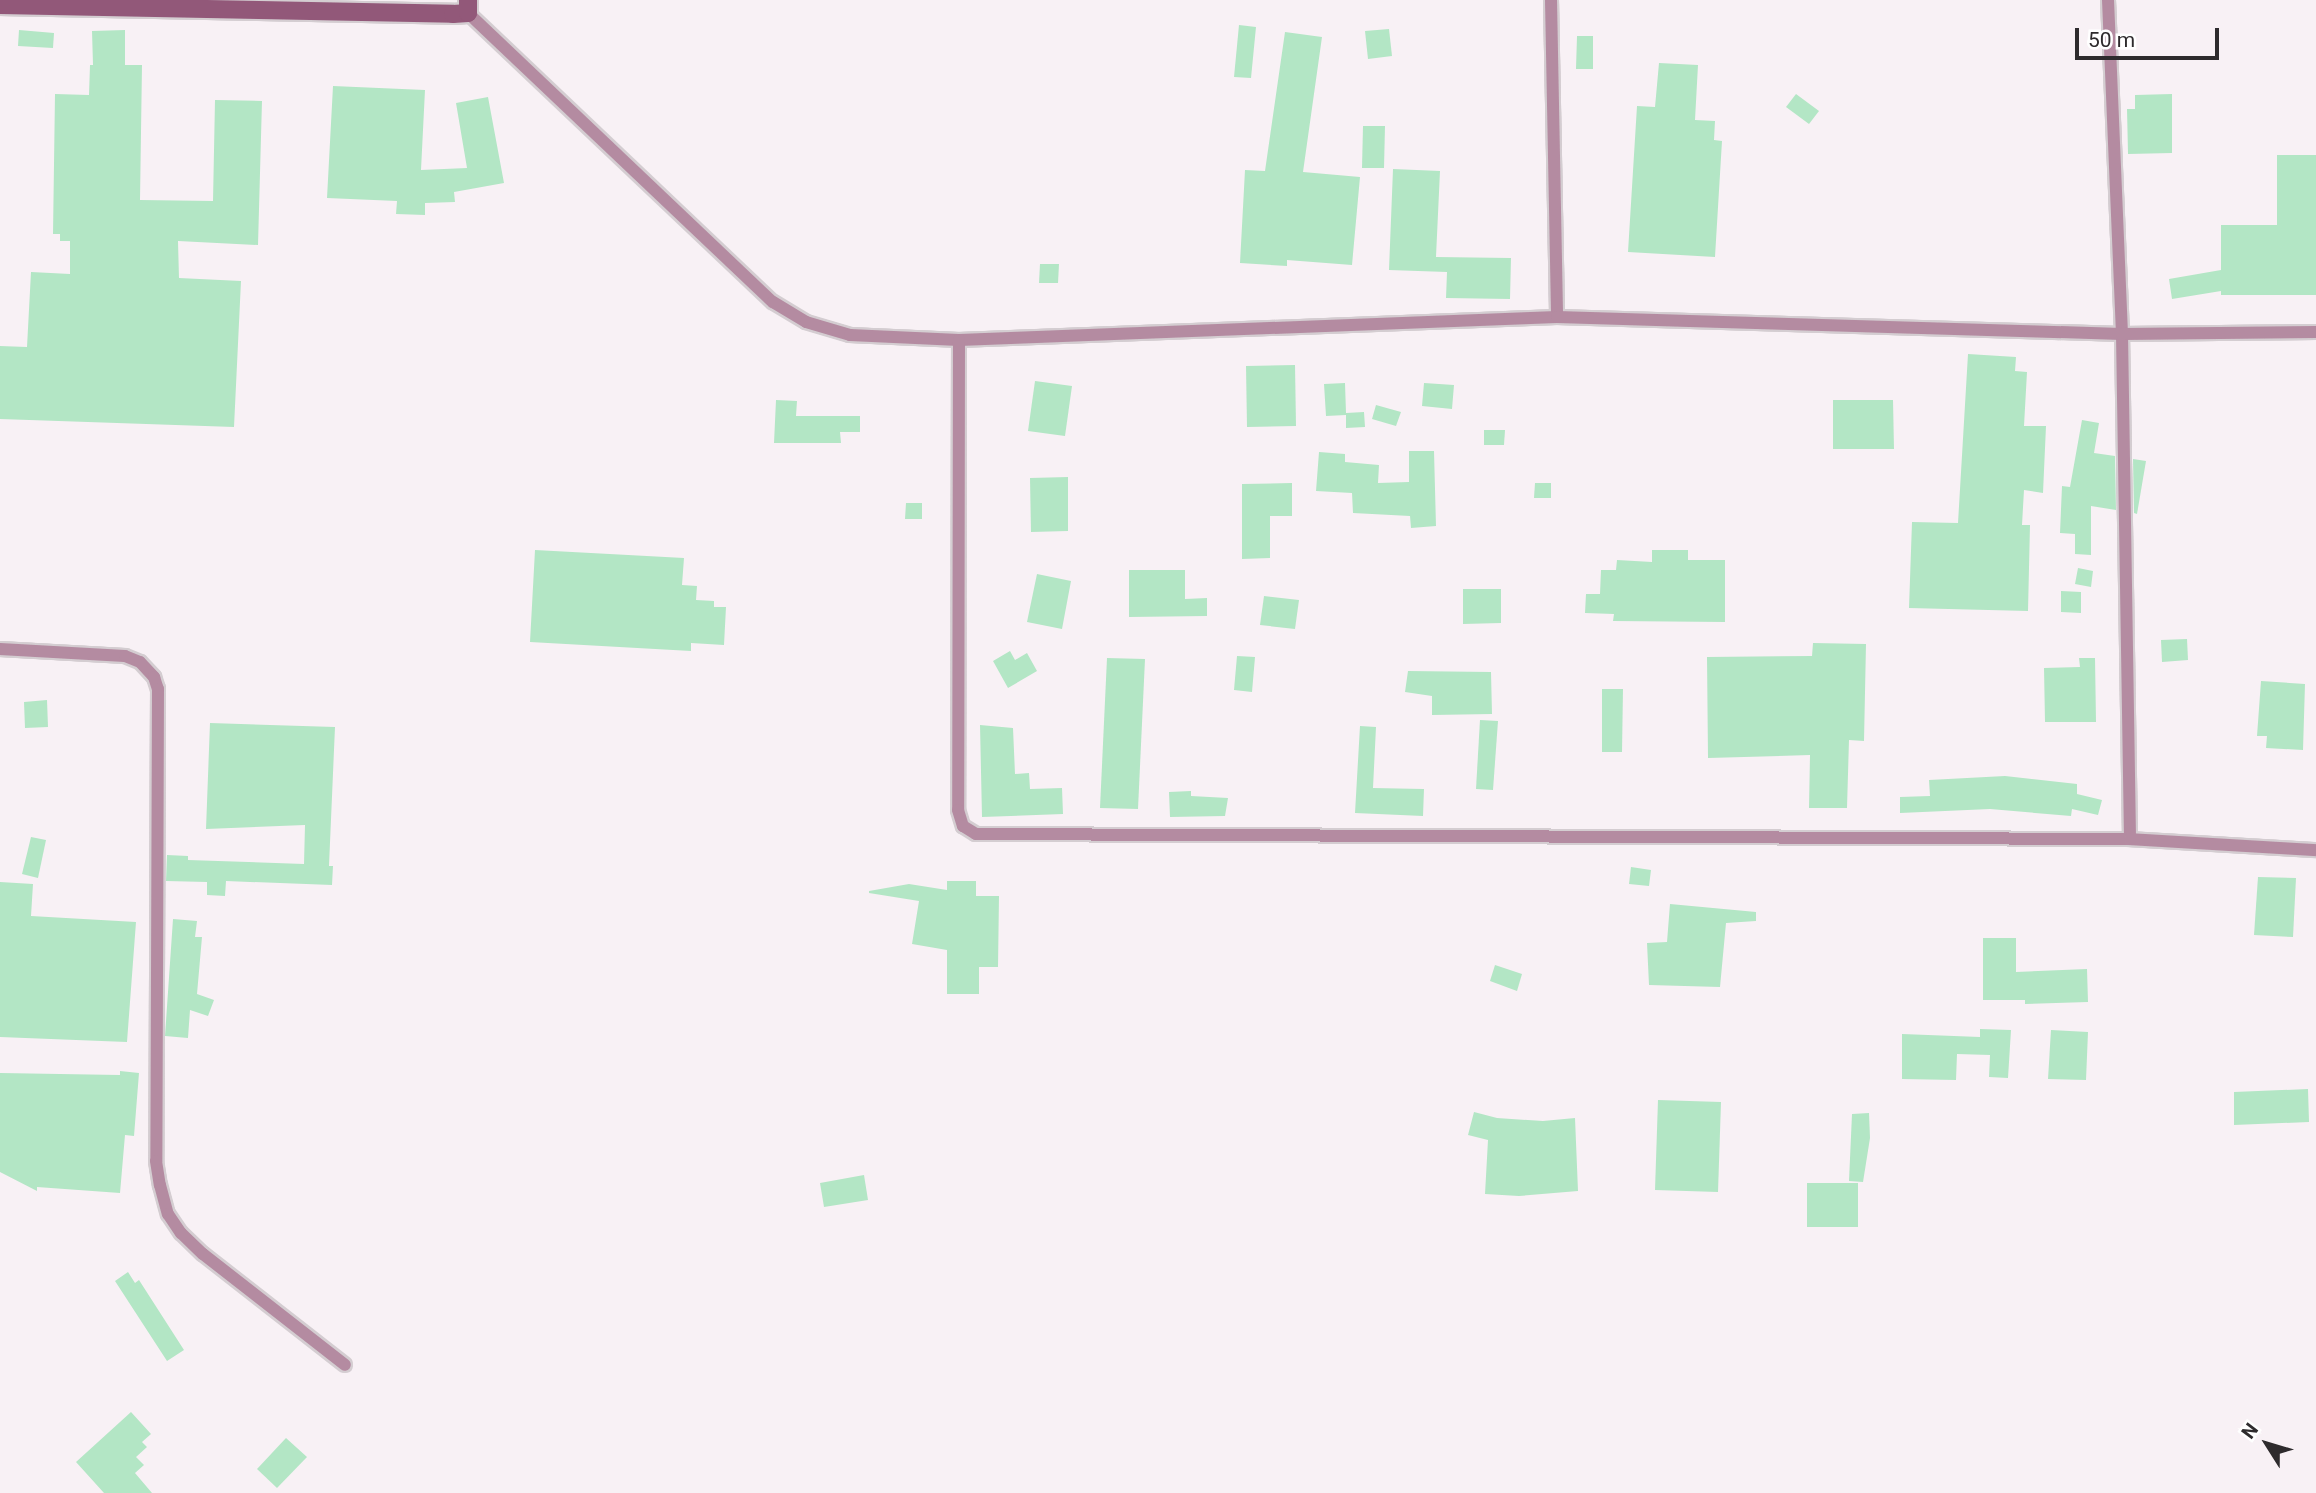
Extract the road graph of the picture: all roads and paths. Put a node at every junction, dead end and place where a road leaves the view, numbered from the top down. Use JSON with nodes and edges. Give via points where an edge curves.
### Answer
{"nodes":[{"id":1,"x":1551,"y":0,"type":"edge"},
{"id":2,"x":2108,"y":0,"type":"edge"},
{"id":3,"x":0,"y":5,"type":"edge"},
{"id":4,"x":468,"y":6,"type":"edge"},
{"id":5,"x":1557,"y":317,"type":"junction"},
{"id":6,"x":2316,"y":332,"type":"edge"},
{"id":7,"x":2122,"y":334,"type":"junction"},
{"id":8,"x":959,"y":340,"type":"junction"},
{"id":9,"x":0,"y":649,"type":"edge"},
{"id":10,"x":2130,"y":839,"type":"junction"},
{"id":11,"x":2316,"y":850,"type":"edge"},
{"id":12,"x":345,"y":1365,"type":"dead end"}],
"edges":[{"from":1,"to":5,"type":"lane"},
{"from":2,"to":7,"type":"lane"},
{"from":3,"to":4,"type":"main road"},
{"from":4,"to":8,"type":"lane","via":[[773,302],[806,322],[850,335]]},
{"from":5,"to":7,"type":"lane"},
{"from":5,"to":8,"type":"lane"},
{"from":6,"to":7,"type":"lane"},
{"from":7,"to":10,"type":"lane"},
{"from":8,"to":10,"type":"lane","via":[[957,810],[963,826],[976,834]]},
{"from":9,"to":12,"type":"lane","via":[[125,656],[141,662],[154,677],[158,689],[156,1161],[168,1214],[188,1240]]},
{"from":10,"to":11,"type":"lane"}]}
